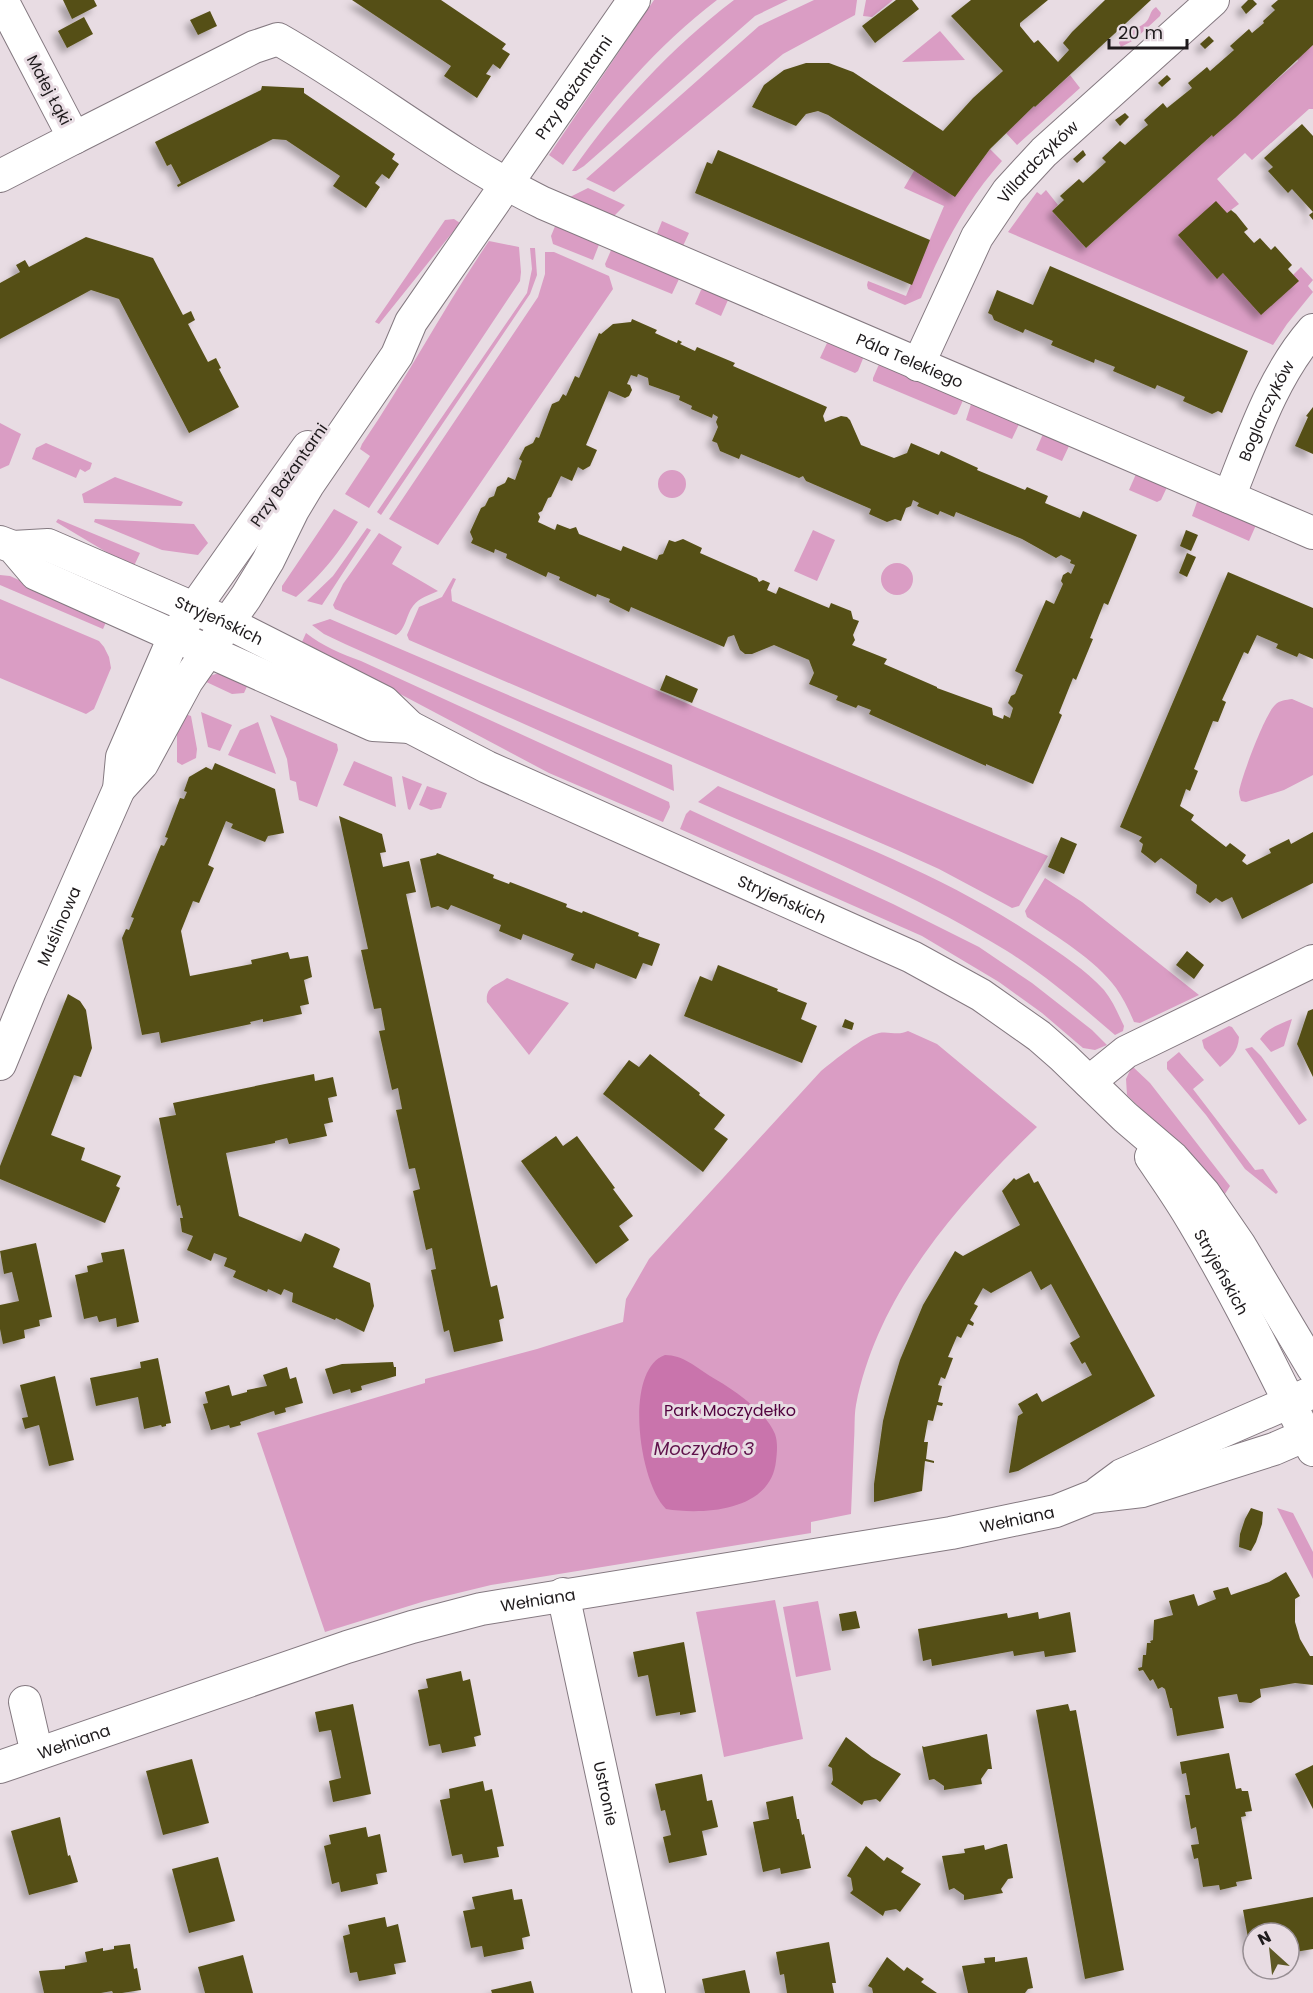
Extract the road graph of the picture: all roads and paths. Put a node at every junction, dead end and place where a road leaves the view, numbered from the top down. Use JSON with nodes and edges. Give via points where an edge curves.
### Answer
{"nodes":[{"id":1,"x":2,"y":0,"type":"edge"},
{"id":2,"x":634,"y":0,"type":"edge"},
{"id":3,"x":1213,"y":0,"type":"edge"},
{"id":4,"x":74,"y":138,"type":"junction"},
{"id":5,"x":0,"y":176,"type":"edge"},
{"id":6,"x":506,"y":185,"type":"junction"},
{"id":7,"x":411,"y":322,"type":"junction"},
{"id":8,"x":1313,"y":330,"type":"edge"},
{"id":9,"x":918,"y":365,"type":"junction"},
{"id":10,"x":1229,"y":497,"type":"junction"},
{"id":11,"x":1313,"y":533,"type":"edge"},
{"id":12,"x":6,"y":545,"type":"edge"},
{"id":13,"x":194,"y":608,"type":"junction"},
{"id":14,"x":228,"y":623,"type":"junction"},
{"id":15,"x":174,"y":637,"type":"junction"},
{"id":16,"x":207,"y":651,"type":"junction"},
{"id":17,"x":410,"y":728,"type":"junction"},
{"id":18,"x":119,"y":789,"type":"junction"},
{"id":19,"x":1313,"y":961,"type":"edge"},
{"id":20,"x":0,"y":1064,"type":"edge"},
{"id":21,"x":1089,"y":1082,"type":"junction"},
{"id":22,"x":1125,"y":1117,"type":"junction"},
{"id":23,"x":1313,"y":1368,"type":"edge"},
{"id":24,"x":1301,"y":1397,"type":"edge"},
{"id":25,"x":1311,"y":1440,"type":"edge"},
{"id":26,"x":1091,"y":1497,"type":"junction"},
{"id":27,"x":563,"y":1594,"type":"junction"},
{"id":28,"x":25,"y":1702,"type":"dead end"},
{"id":29,"x":37,"y":1754,"type":"junction"},
{"id":30,"x":0,"y":1767,"type":"edge"},
{"id":31,"x":649,"y":1993,"type":"edge"}],
"edges":[{"from":1,"to":4,"type":"street","name":"Małej Łąki"},
{"from":2,"to":6,"type":"street","name":"Przy Bażantarni"},
{"from":3,"to":9,"type":"street","name":"Villardczyków","via":[[1044,152],[1008,191],[977,237]]},
{"from":4,"to":5,"type":"street","name":"Małej Łąki"},
{"from":4,"to":6,"type":"street","name":"Pála Telekiego","via":[[254,47],[278,39]]},
{"from":6,"to":7,"type":"street","name":"Przy Bażantarni"},
{"from":6,"to":9,"type":"street","name":"Pála Telekiego"},
{"from":7,"to":13,"type":"street","name":"Przy Bażantarni","via":[[380,344]]},
{"from":7,"to":14,"type":"street","name":"Przy Bażantarni","via":[[397,355],[308,485]]},
{"from":8,"to":10,"type":"street","name":"Boglarczyków","via":[[1282,375]]},
{"from":9,"to":10,"type":"street","name":"Pála Telekiego"},
{"from":10,"to":11,"type":"street","name":"Pála Telekiego"},
{"from":12,"to":13,"type":"street","name":"Stryjeńskich","via":[[48,545]]},
{"from":12,"to":15,"type":"street","name":"Stryjeńskich","via":[[36,574]]},
{"from":13,"to":14,"type":"street","name":"Stryjeńskich"},
{"from":13,"to":15,"type":"street","name":"Przy Bażantarni"},
{"from":14,"to":16,"type":"street","name":"Przy Bażantarni"},
{"from":14,"to":17,"type":"street","name":"Stryjeńskich","via":[[384,702]]},
{"from":15,"to":16,"type":"street","name":"Stryjeńskich"},
{"from":15,"to":18,"type":"street","name":"Muślinowa","via":[[122,757]]},
{"from":16,"to":17,"type":"street","name":"Stryjeńskich","via":[[373,725]]},
{"from":16,"to":18,"type":"street","name":"Muślinowa","via":[[142,764]]},
{"from":17,"to":21,"type":"street","name":"Stryjeńskich","via":[[555,798],[921,962],[1005,1010]]},
{"from":18,"to":20,"type":"street","name":"Muślinowa"},
{"from":19,"to":21,"type":"street","via":[[1126,1052]]},
{"from":21,"to":22,"type":"street","name":"Stryjeńskich"},
{"from":22,"to":23,"type":"street","name":"Stryjeńskich","via":[[1173,1158],[1204,1193]]},
{"from":22,"to":24,"type":"street","name":"Stryjeńskich","via":[[1193,1220],[1267,1356]]},
{"from":24,"to":25,"type":"street","name":"Stryjeńskich"},
{"from":24,"to":26,"type":"street","name":"Wełniana","via":[[1122,1476]]},
{"from":25,"to":26,"type":"street","name":"Wełniana","via":[[1142,1491]]},
{"from":26,"to":27,"type":"street","name":"Wełniana","via":[[1056,1511],[951,1533]]},
{"from":27,"to":29,"type":"street","name":"Wełniana","via":[[412,1627]]},
{"from":27,"to":31,"type":"street","name":"Ustronie"},
{"from":28,"to":29,"type":"street"},
{"from":29,"to":30,"type":"street","name":"Wełniana"}]}
